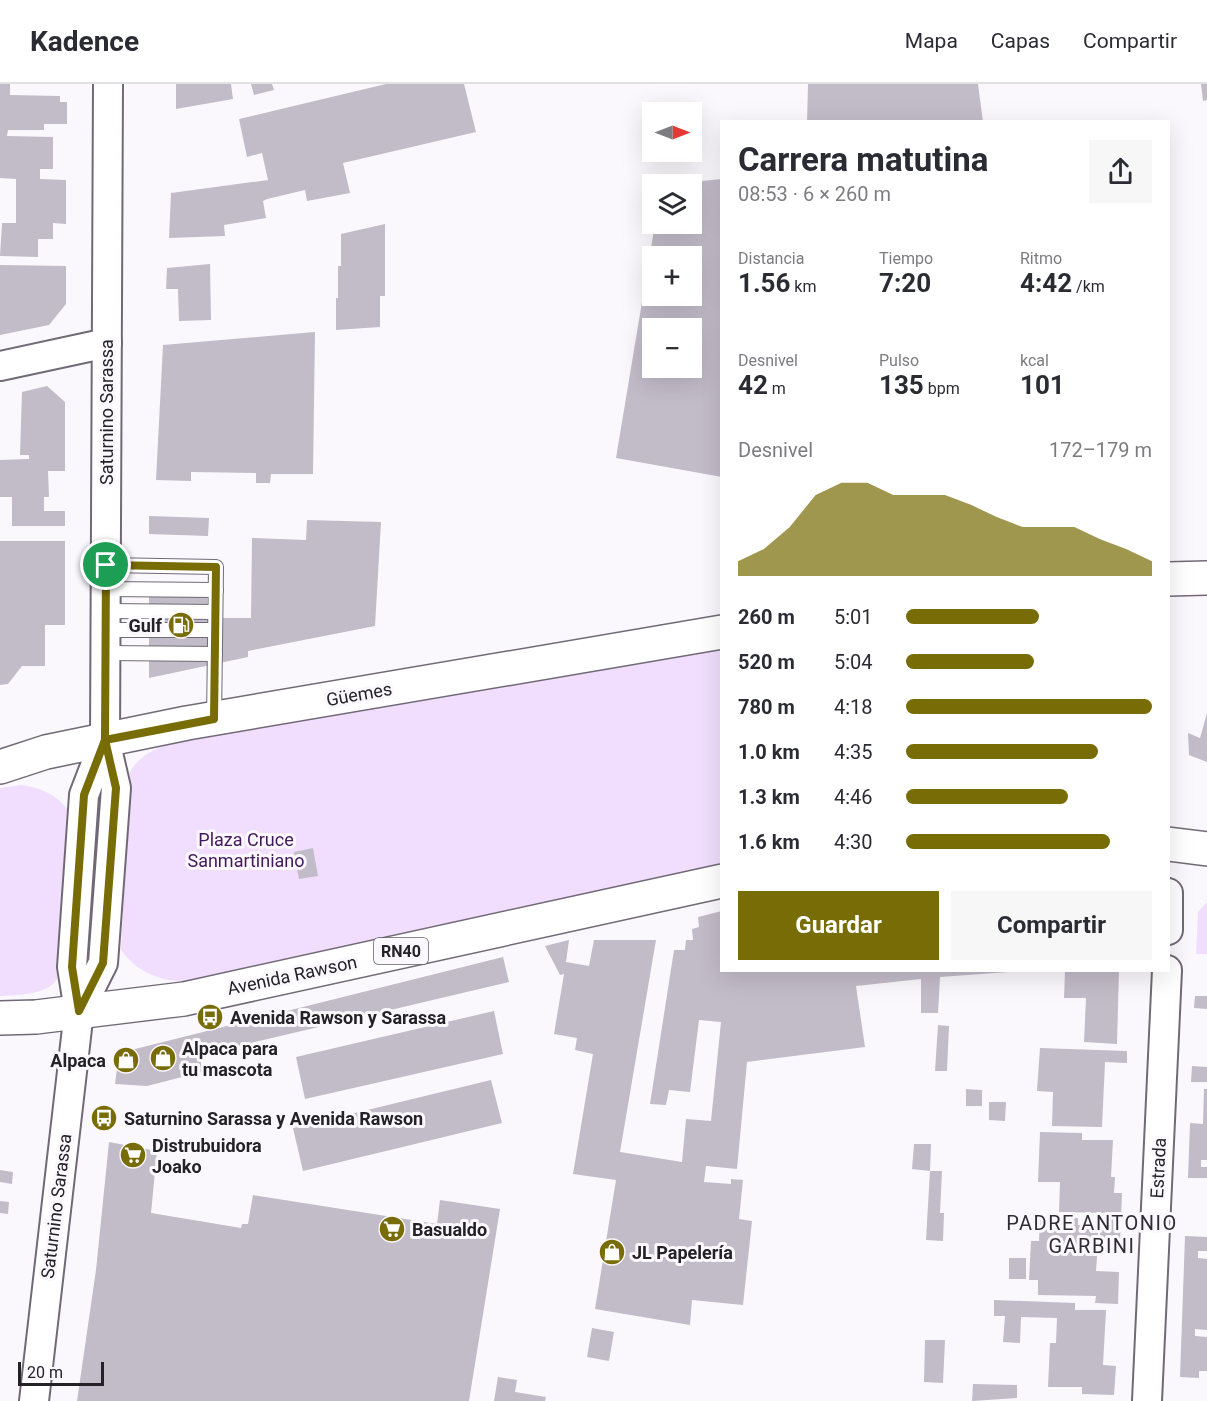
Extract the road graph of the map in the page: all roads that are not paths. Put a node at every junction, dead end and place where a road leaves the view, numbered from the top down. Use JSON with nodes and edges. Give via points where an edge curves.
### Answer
{"nodes":[{"id":1,"x":108,"y":84,"type":"edge"},
{"id":2,"x":107,"y":343,"type":"junction"},
{"id":3,"x":0,"y":366,"type":"edge"},
{"id":4,"x":1207,"y":578,"type":"edge"},
{"id":5,"x":1170,"y":579,"type":"edge"},
{"id":6,"x":215,"y":602,"type":"junction"},
{"id":7,"x":106,"y":613,"type":"junction"},
{"id":8,"x":720,"y":632,"type":"edge"},
{"id":9,"x":215,"y":634,"type":"junction"},
{"id":10,"x":215,"y":654,"type":"junction"},
{"id":11,"x":214,"y":719,"type":"junction"},
{"id":12,"x":105,"y":740,"type":"junction"},
{"id":13,"x":0,"y":767,"type":"edge"},
{"id":14,"x":1170,"y":844,"type":"edge"},
{"id":15,"x":1207,"y":849,"type":"edge"},
{"id":16,"x":720,"y":882,"type":"edge"},
{"id":17,"x":1167,"y":972,"type":"edge"},
{"id":18,"x":79,"y":1011,"type":"junction"},
{"id":19,"x":0,"y":1018,"type":"edge"},
{"id":20,"x":33,"y":1401,"type":"edge"},
{"id":21,"x":1147,"y":1401,"type":"edge"}],
"edges":[{"from":1,"to":2,"type":"street","name":"Saturnino Sarassa"},
{"from":2,"to":3,"type":"street"},
{"from":2,"to":7,"type":"street","name":"Saturnino Sarassa"},
{"from":4,"to":5,"type":"main road"},
{"from":6,"to":7,"type":"lane"},
{"from":6,"to":7,"type":"lane"},
{"from":6,"to":7,"type":"lane","via":[[216,567]]},
{"from":6,"to":9,"type":"lane"},
{"from":7,"to":9,"type":"lane"},
{"from":7,"to":10,"type":"lane"},
{"from":7,"to":12,"type":"street","name":"Saturnino Sarassa"},
{"from":8,"to":11,"type":"main road","name":"Güemes"},
{"from":9,"to":10,"type":"lane"},
{"from":10,"to":11,"type":"lane"},
{"from":11,"to":12,"type":"main road","name":"Güemes"},
{"from":12,"to":13,"type":"main road","name":"Güemes","via":[[46,752]]},
{"from":12,"to":18,"type":"street","name":"Saturnino Sarassa","via":[[84,795],[72,967]]},
{"from":14,"to":15,"type":"main road"},
{"from":16,"to":18,"type":"main road","name":"Avenida Rawson","number":"RN40","via":[[183,999]]},
{"from":17,"to":21,"type":"street","name":"Estrada"},
{"from":18,"to":19,"type":"main road","name":"Avenida Rawson","number":"RN40"},
{"from":18,"to":20,"type":"street","name":"Saturnino Sarassa"}]}
